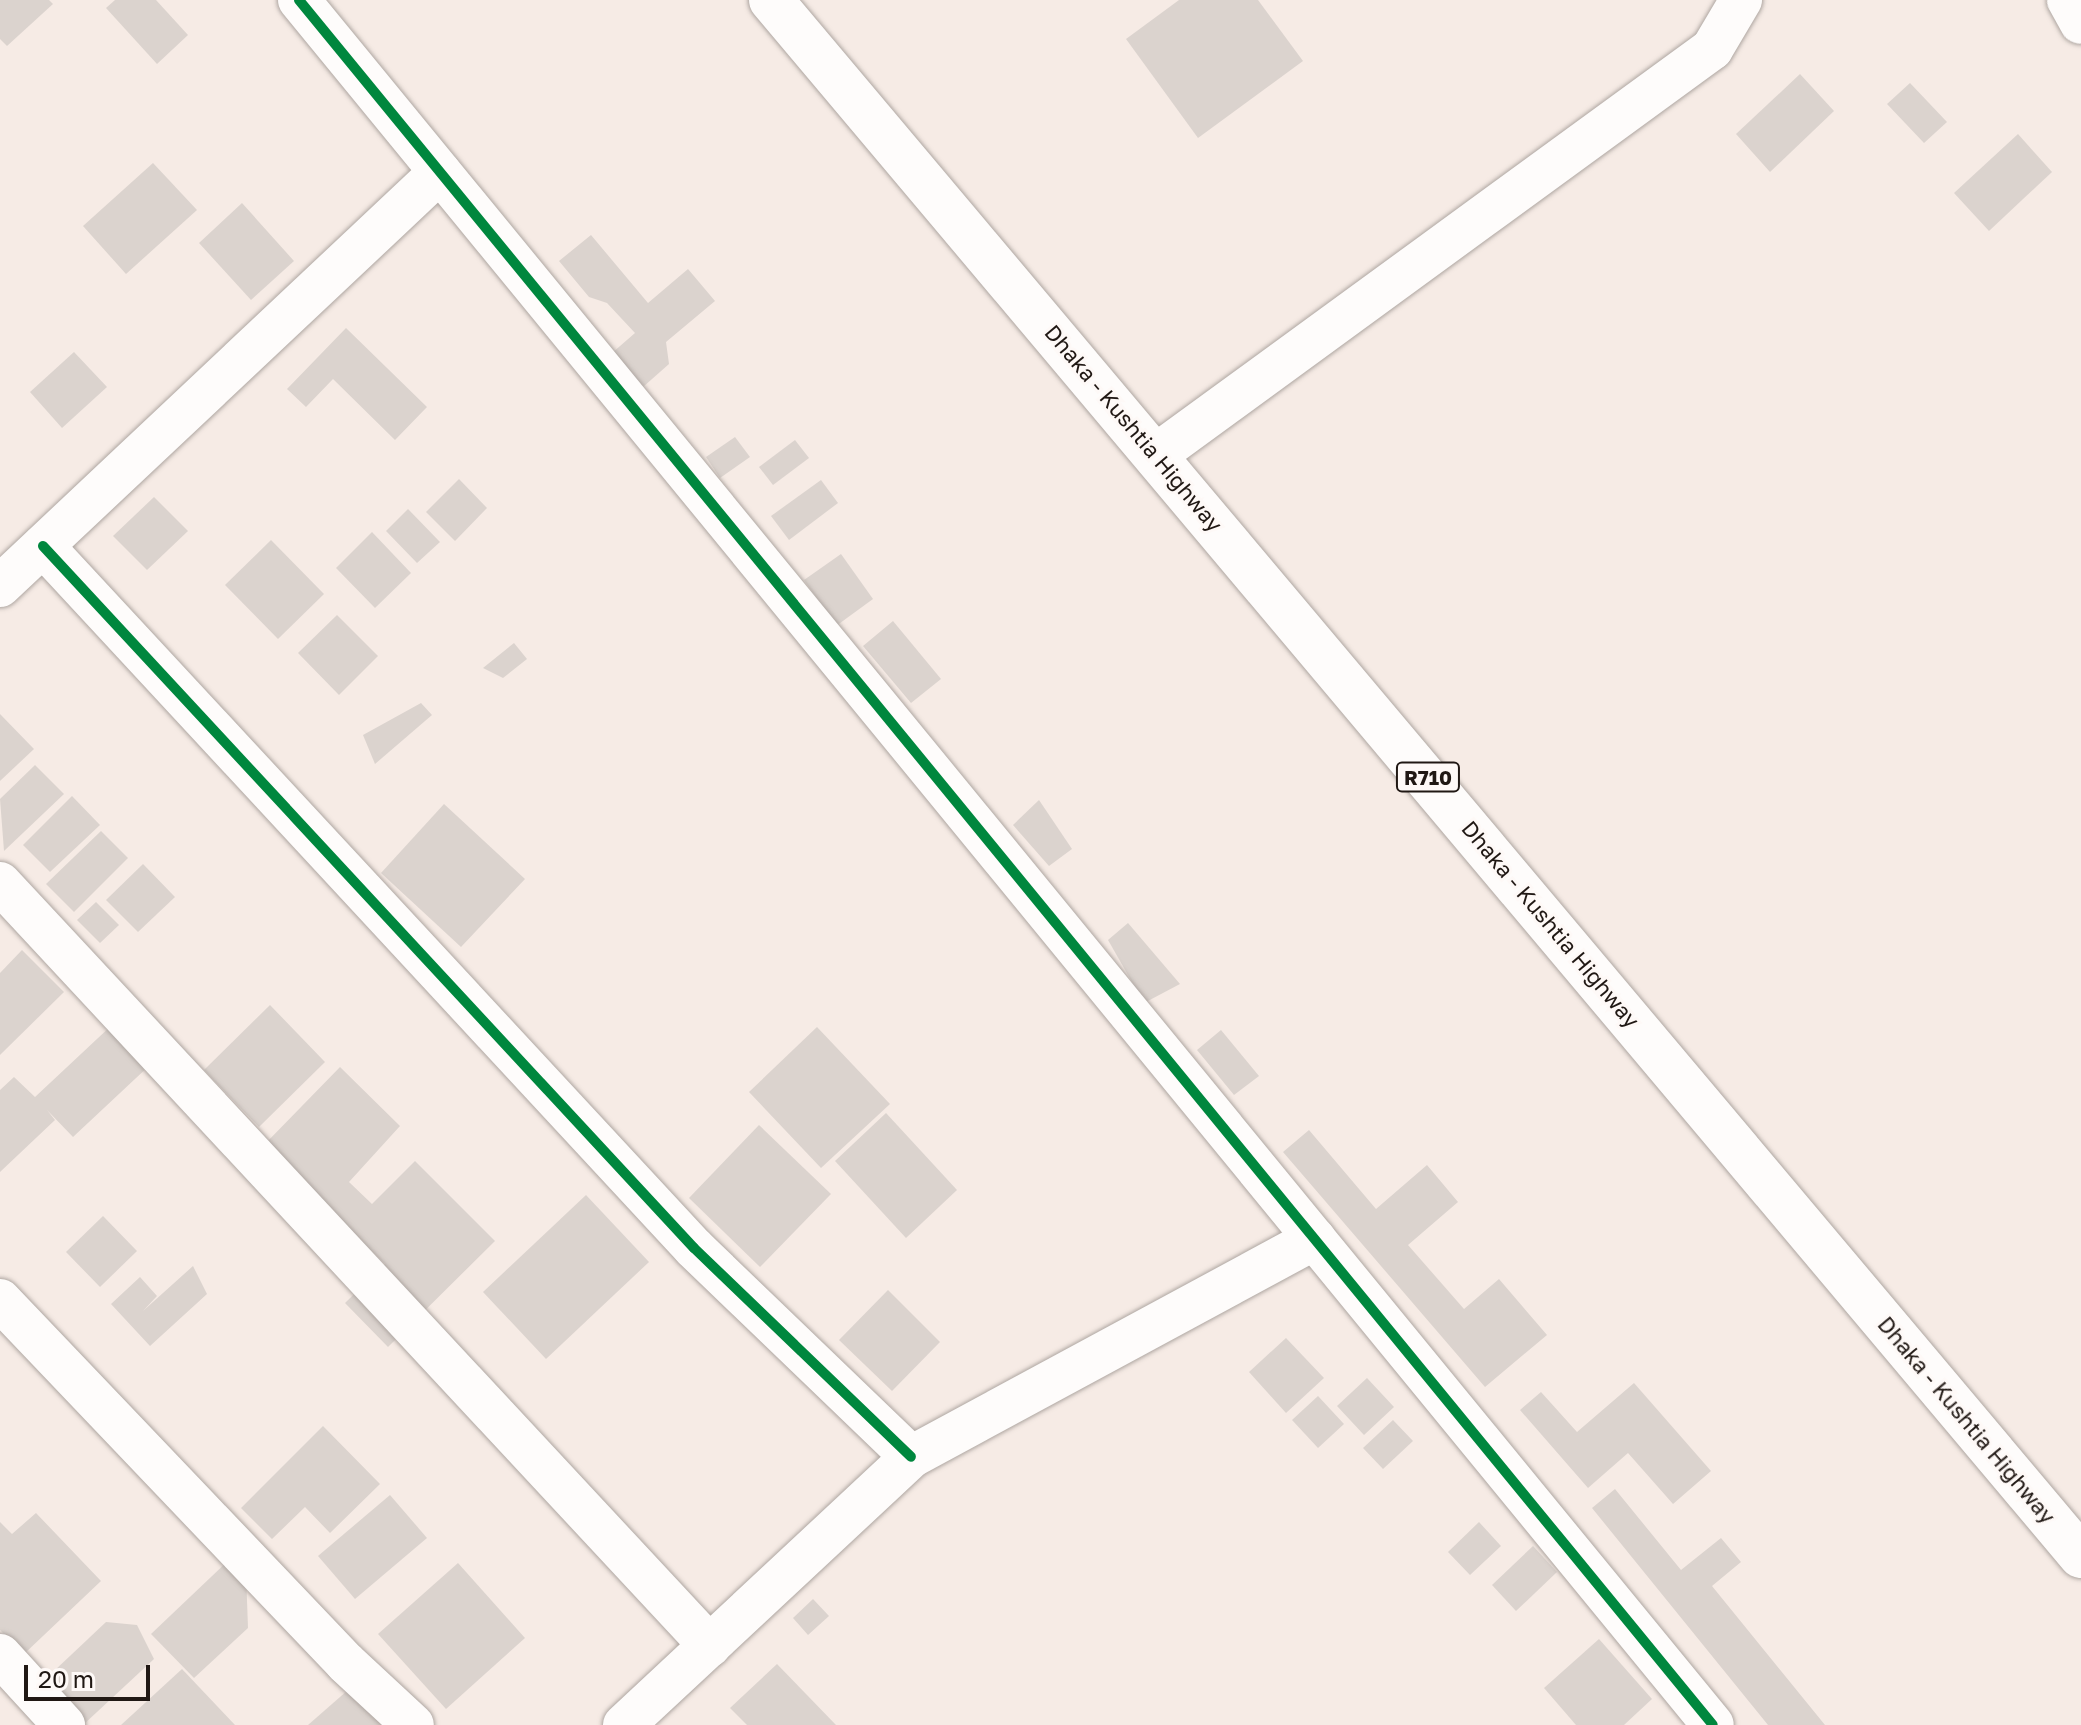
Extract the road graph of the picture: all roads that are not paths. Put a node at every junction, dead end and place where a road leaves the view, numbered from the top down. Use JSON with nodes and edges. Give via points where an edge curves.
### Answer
{"nodes":[{"id":1,"x":299,"y":0,"type":"edge"},
{"id":2,"x":771,"y":0,"type":"edge"},
{"id":3,"x":1741,"y":0,"type":"edge"},
{"id":4,"x":2068,"y":0,"type":"edge"},
{"id":5,"x":2081,"y":23,"type":"edge"},
{"id":6,"x":440,"y":172,"type":"junction"},
{"id":7,"x":1157,"y":454,"type":"junction"},
{"id":8,"x":43,"y":546,"type":"junction"},
{"id":9,"x":0,"y":586,"type":"edge"},
{"id":10,"x":0,"y":883,"type":"edge"},
{"id":11,"x":1315,"y":1239,"type":"junction"},
{"id":12,"x":0,"y":1300,"type":"edge"},
{"id":13,"x":911,"y":1457,"type":"junction"},
{"id":14,"x":2081,"y":1556,"type":"edge"},
{"id":15,"x":710,"y":1646,"type":"junction"},
{"id":16,"x":0,"y":1655,"type":"edge"},
{"id":17,"x":64,"y":1725,"type":"edge"},
{"id":18,"x":413,"y":1725,"type":"edge"},
{"id":19,"x":624,"y":1725,"type":"edge"},
{"id":20,"x":1713,"y":1725,"type":"edge"}],
"edges":[{"from":1,"to":6,"type":"street"},
{"from":2,"to":7,"type":"main road","name":"Dhaka - Kushtia Highway","number":"R710"},
{"from":3,"to":7,"type":"street","via":[[1712,49]]},
{"from":4,"to":5,"type":"street"},
{"from":6,"to":8,"type":"street"},
{"from":6,"to":11,"type":"street"},
{"from":7,"to":14,"type":"main road","name":"Dhaka - Kushtia Highway","number":"R710"},
{"from":8,"to":9,"type":"street"},
{"from":8,"to":13,"type":"street","via":[[694,1248]]},
{"from":10,"to":15,"type":"street"},
{"from":11,"to":13,"type":"street"},
{"from":11,"to":20,"type":"street"},
{"from":12,"to":18,"type":"street","via":[[346,1663]]},
{"from":13,"to":15,"type":"street"},
{"from":15,"to":19,"type":"street"},
{"from":16,"to":17,"type":"street"}]}
